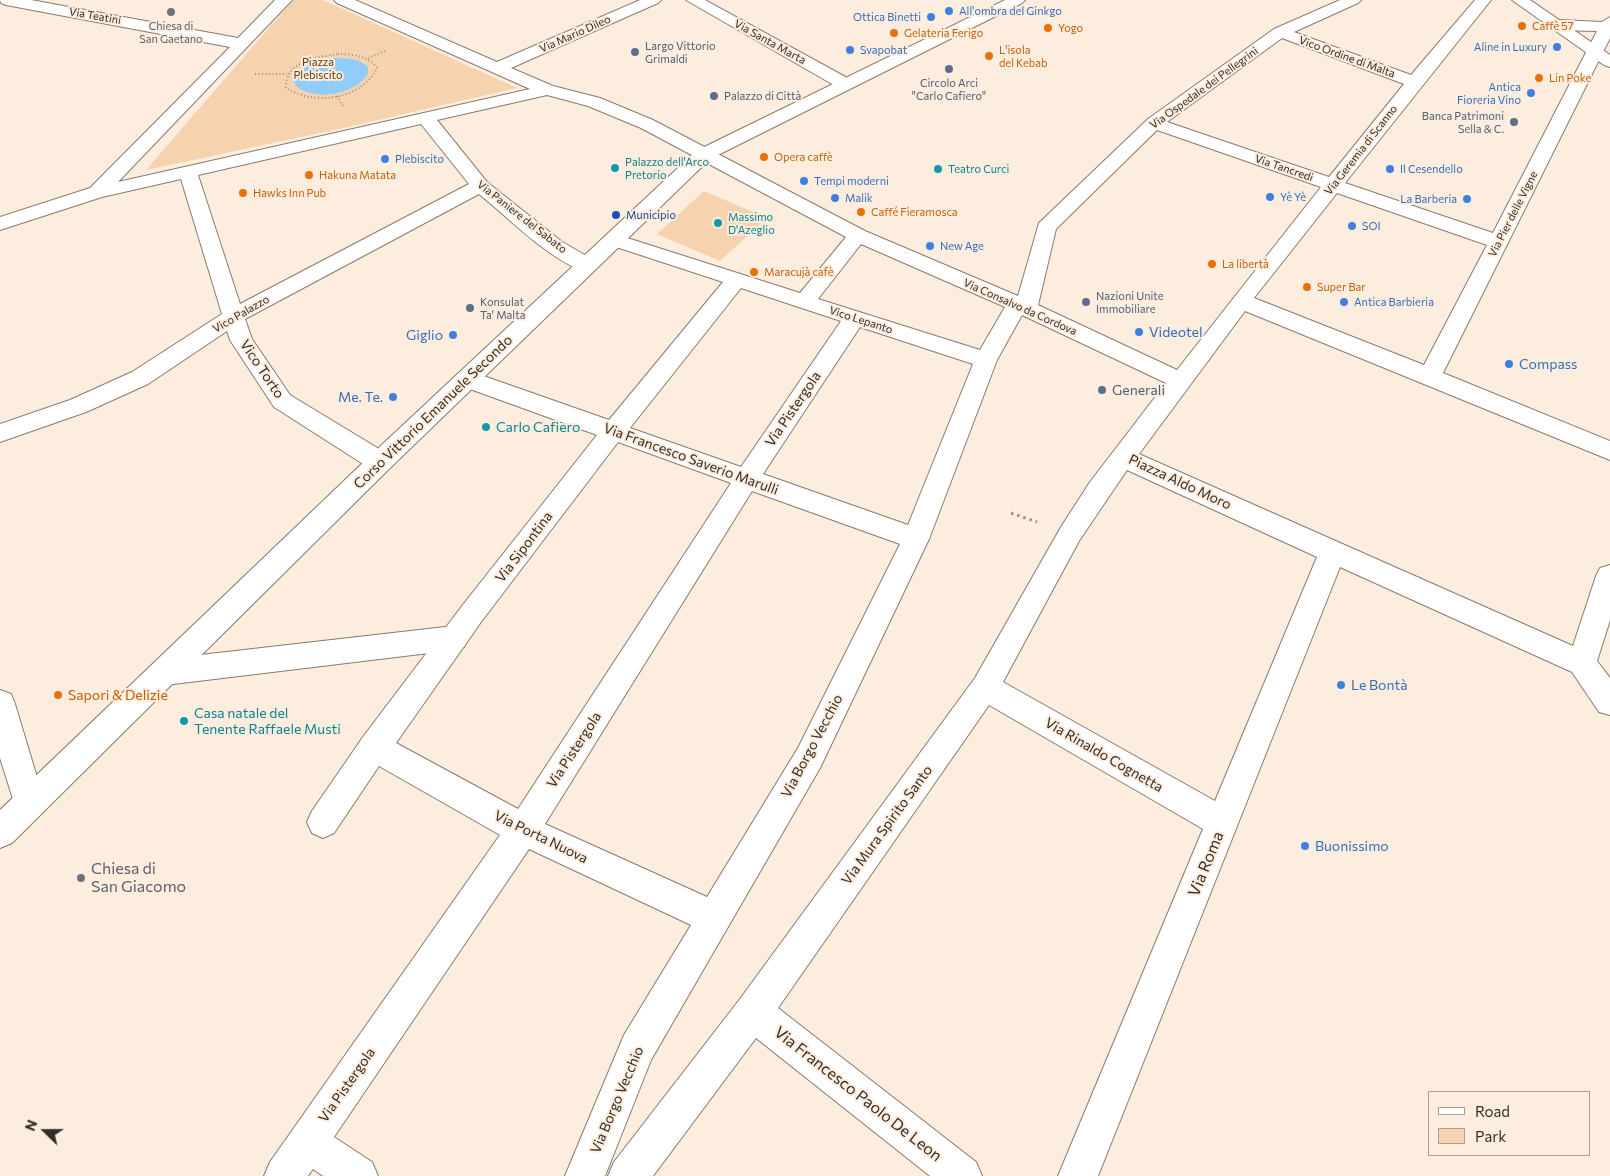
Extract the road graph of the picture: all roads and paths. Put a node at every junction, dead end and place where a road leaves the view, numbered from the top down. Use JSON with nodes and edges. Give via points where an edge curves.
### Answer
{"nodes":[{"id":1,"x":6,"y":0,"type":"edge"},
{"id":2,"x":284,"y":0,"type":"edge"},
{"id":3,"x":342,"y":0,"type":"edge"},
{"id":4,"x":653,"y":0,"type":"edge"},
{"id":5,"x":697,"y":0,"type":"edge"},
{"id":6,"x":1483,"y":0,"type":"edge"},
{"id":7,"x":1520,"y":0,"type":"edge"},
{"id":8,"x":1010,"y":1,"type":"edge"},
{"id":9,"x":1345,"y":1,"type":"edge"},
{"id":10,"x":1559,"y":25,"type":"junction"},
{"id":11,"x":1610,"y":25,"type":"edge"},
{"id":12,"x":1280,"y":32,"type":"junction"},
{"id":13,"x":242,"y":44,"type":"junction"},
{"id":14,"x":1605,"y":56,"type":"edge"},
{"id":15,"x":497,"y":68,"type":"junction"},
{"id":16,"x":249,"y":74,"type":"dead end"},
{"id":17,"x":287,"y":74,"type":"junction"},
{"id":18,"x":1414,"y":82,"type":"junction"},
{"id":19,"x":845,"y":84,"type":"junction"},
{"id":20,"x":547,"y":90,"type":"junction"},
{"id":21,"x":426,"y":118,"type":"junction"},
{"id":22,"x":1154,"y":124,"type":"junction"},
{"id":23,"x":703,"y":155,"type":"junction"},
{"id":24,"x":188,"y":172,"type":"junction"},
{"id":25,"x":1334,"y":185,"type":"junction"},
{"id":26,"x":480,"y":186,"type":"junction"},
{"id":27,"x":97,"y":192,"type":"junction"},
{"id":28,"x":0,"y":224,"type":"edge"},
{"id":29,"x":858,"y":235,"type":"junction"},
{"id":30,"x":614,"y":240,"type":"junction"},
{"id":31,"x":1498,"y":242,"type":"junction"},
{"id":32,"x":586,"y":265,"type":"junction"},
{"id":33,"x":736,"y":280,"type":"junction"},
{"id":34,"x":805,"y":301,"type":"junction"},
{"id":35,"x":1241,"y":301,"type":"junction"},
{"id":36,"x":1021,"y":306,"type":"junction"},
{"id":37,"x":232,"y":317,"type":"junction"},
{"id":38,"x":854,"y":317,"type":"junction"},
{"id":39,"x":986,"y":360,"type":"junction"},
{"id":40,"x":1430,"y":376,"type":"junction"},
{"id":41,"x":467,"y":379,"type":"junction"},
{"id":42,"x":1181,"y":381,"type":"junction"},
{"id":43,"x":612,"y":430,"type":"junction"},
{"id":44,"x":0,"y":433,"type":"edge"},
{"id":45,"x":1610,"y":451,"type":"edge"},
{"id":46,"x":1123,"y":458,"type":"junction"},
{"id":47,"x":380,"y":462,"type":"junction"},
{"id":48,"x":746,"y":480,"type":"junction"},
{"id":49,"x":916,"y":539,"type":"junction"},
{"id":50,"x":1333,"y":551,"type":"junction"},
{"id":51,"x":1610,"y":576,"type":"edge"},
{"id":52,"x":454,"y":638,"type":"junction"},
{"id":53,"x":1582,"y":663,"type":"junction"},
{"id":54,"x":165,"y":672,"type":"junction"},
{"id":55,"x":985,"y":687,"type":"junction"},
{"id":56,"x":1610,"y":702,"type":"edge"},
{"id":57,"x":0,"y":704,"type":"edge"},
{"id":58,"x":374,"y":747,"type":"junction"},
{"id":59,"x":29,"y":804,"type":"junction"},
{"id":60,"x":323,"y":822,"type":"dead end"},
{"id":61,"x":1223,"y":823,"type":"junction"},
{"id":62,"x":523,"y":830,"type":"junction"},
{"id":63,"x":0,"y":832,"type":"edge"},
{"id":64,"x":714,"y":918,"type":"junction"},
{"id":65,"x":753,"y":1012,"type":"junction"},
{"id":66,"x":308,"y":1142,"type":"junction"},
{"id":67,"x":284,"y":1176,"type":"edge"},
{"id":68,"x":358,"y":1176,"type":"edge"},
{"id":69,"x":585,"y":1176,"type":"edge"},
{"id":70,"x":628,"y":1176,"type":"edge"},
{"id":71,"x":962,"y":1176,"type":"edge"},
{"id":72,"x":1078,"y":1176,"type":"edge"}],
"edges":[{"from":1,"to":13,"type":"street","name":"Via Teatini"},
{"from":2,"to":13,"type":"street"},
{"from":3,"to":15,"type":"street"},
{"from":4,"to":15,"type":"street","name":"Via Mario Dileo"},
{"from":5,"to":19,"type":"street","name":"Via Santa Marta"},
{"from":6,"to":18,"type":"street","name":"Via Geremia di Scanno"},
{"from":7,"to":10,"type":"street"},
{"from":8,"to":19,"type":"street","name":"Corso Vittorio Emanuele Secondo"},
{"from":9,"to":12,"type":"street","name":"Via Ospedale dei Pellegrini"},
{"from":10,"to":11,"type":"street"},
{"from":10,"to":14,"type":"street"},
{"from":11,"to":14,"type":"street","name":"Via Pier delle Vigne"},
{"from":12,"to":18,"type":"street","name":"Vico Ordine di Malta"},
{"from":12,"to":22,"type":"street","name":"Via Ospedale dei Pellegrini"},
{"from":13,"to":27,"type":"street"},
{"from":14,"to":31,"type":"street","name":"Via Pier delle Vigne"},
{"from":15,"to":20,"type":"street"},
{"from":16,"to":17,"type":"path"},
{"from":17,"to":17,"type":"path","via":[[284,81],[292,93],[302,97],[329,98],[368,84],[377,68],[365,57],[338,54],[308,60]]},
{"from":18,"to":25,"type":"street","name":"Via Geremia di Scanno"},
{"from":19,"to":23,"type":"street","name":"Corso Vittorio Emanuele Secondo"},
{"from":20,"to":21,"type":"street"},
{"from":20,"to":23,"type":"street","name":"Via Consalvo da Cordova","via":[[620,111]]},
{"from":21,"to":24,"type":"street"},
{"from":21,"to":26,"type":"street","name":"Via Paniere del Sabato"},
{"from":22,"to":25,"type":"street","name":"Via Tancredi"},
{"from":22,"to":36,"type":"street","name":"Via Ospedale dei Pellegrini","via":[[1046,227]]},
{"from":23,"to":29,"type":"street","name":"Via Consalvo da Cordova"},
{"from":23,"to":30,"type":"street","name":"Corso Vittorio Emanuele Secondo"},
{"from":24,"to":27,"type":"street"},
{"from":24,"to":37,"type":"street","name":"Vico Torto"},
{"from":25,"to":31,"type":"street","name":"Via Tancredi"},
{"from":25,"to":35,"type":"street","name":"Via Geremia di Scanno"},
{"from":26,"to":32,"type":"street","name":"Via Paniere del Sabato","via":[[554,245]]},
{"from":26,"to":37,"type":"street","name":"Vico Palazzo"},
{"from":27,"to":28,"type":"street"},
{"from":29,"to":34,"type":"street"},
{"from":29,"to":36,"type":"street","name":"Via Consalvo da Cordova"},
{"from":30,"to":32,"type":"street","name":"Corso Vittorio Emanuele Secondo"},
{"from":30,"to":33,"type":"street","name":"Vico Lepanto"},
{"from":31,"to":40,"type":"street","name":"Via Pier delle Vigne"},
{"from":32,"to":41,"type":"street","name":"Corso Vittorio Emanuele Secondo"},
{"from":33,"to":34,"type":"street","name":"Vico Lepanto"},
{"from":33,"to":43,"type":"street","name":"Via Sipontina"},
{"from":34,"to":38,"type":"street","name":"Vico Lepanto"},
{"from":35,"to":40,"type":"street"},
{"from":35,"to":42,"type":"street","name":"Piazza Aldo Moro"},
{"from":36,"to":39,"type":"street","name":"Via Borgo Vecchio"},
{"from":36,"to":42,"type":"street","name":"Via Consalvo da Cordova"},
{"from":37,"to":44,"type":"street","name":"Vico Palazzo","via":[[140,378],[78,406]]},
{"from":37,"to":47,"type":"street","name":"Vico Torto","via":[[241,340],[282,401]]},
{"from":38,"to":39,"type":"street","name":"Vico Lepanto"},
{"from":38,"to":48,"type":"street","name":"Via Pistergola"},
{"from":39,"to":49,"type":"street","name":"Via Borgo Vecchio"},
{"from":40,"to":45,"type":"street"},
{"from":41,"to":43,"type":"street","name":"Via Francesco Saverio Marulli"},
{"from":41,"to":47,"type":"street","name":"Corso Vittorio Emanuele Secondo"},
{"from":42,"to":46,"type":"street","name":"Piazza Aldo Moro"},
{"from":43,"to":48,"type":"street","name":"Via Francesco Saverio Marulli"},
{"from":43,"to":52,"type":"street","name":"Via Sipontina"},
{"from":46,"to":50,"type":"street","name":"Piazza Aldo Moro"},
{"from":46,"to":55,"type":"street","name":"Via Mura Spirito Santo","via":[[1070,534]]},
{"from":47,"to":54,"type":"street","name":"Corso Vittorio Emanuele Secondo"},
{"from":48,"to":49,"type":"street","name":"Via Francesco Saverio Marulli"},
{"from":48,"to":62,"type":"street","name":"Via Pistergola"},
{"from":49,"to":64,"type":"street","name":"Via Borgo Vecchio","via":[[809,758]]},
{"from":50,"to":53,"type":"street","name":"Piazza Aldo Moro"},
{"from":50,"to":61,"type":"street","name":"Via Roma"},
{"from":51,"to":53,"type":"street"},
{"from":52,"to":54,"type":"street"},
{"from":52,"to":58,"type":"street","name":"Via Sipontina"},
{"from":53,"to":56,"type":"street"},
{"from":54,"to":59,"type":"street","name":"Corso Vittorio Emanuele Secondo"},
{"from":55,"to":61,"type":"street","name":"Via Rinaldo Cognetta"},
{"from":55,"to":65,"type":"street","name":"Via Mura Spirito Santo"},
{"from":57,"to":59,"type":"street"},
{"from":58,"to":60,"type":"street","name":"Via Sipontina"},
{"from":58,"to":62,"type":"street","name":"Via Porta Nuova"},
{"from":59,"to":63,"type":"street","name":"Corso Vittorio Emanuele Secondo"},
{"from":61,"to":72,"type":"street","name":"Via Roma"},
{"from":62,"to":64,"type":"street","name":"Via Porta Nuova"},
{"from":62,"to":66,"type":"street","name":"Via Pistergola"},
{"from":64,"to":69,"type":"street","name":"Via Borgo Vecchio","via":[[637,1048]]},
{"from":65,"to":70,"type":"street","name":"Via Mura Spirito Santo"},
{"from":65,"to":71,"type":"street","name":"Via Francesco Paolo De Leon"},
{"from":66,"to":67,"type":"street","name":"Via Pistergola"},
{"from":66,"to":68,"type":"street"}]}
